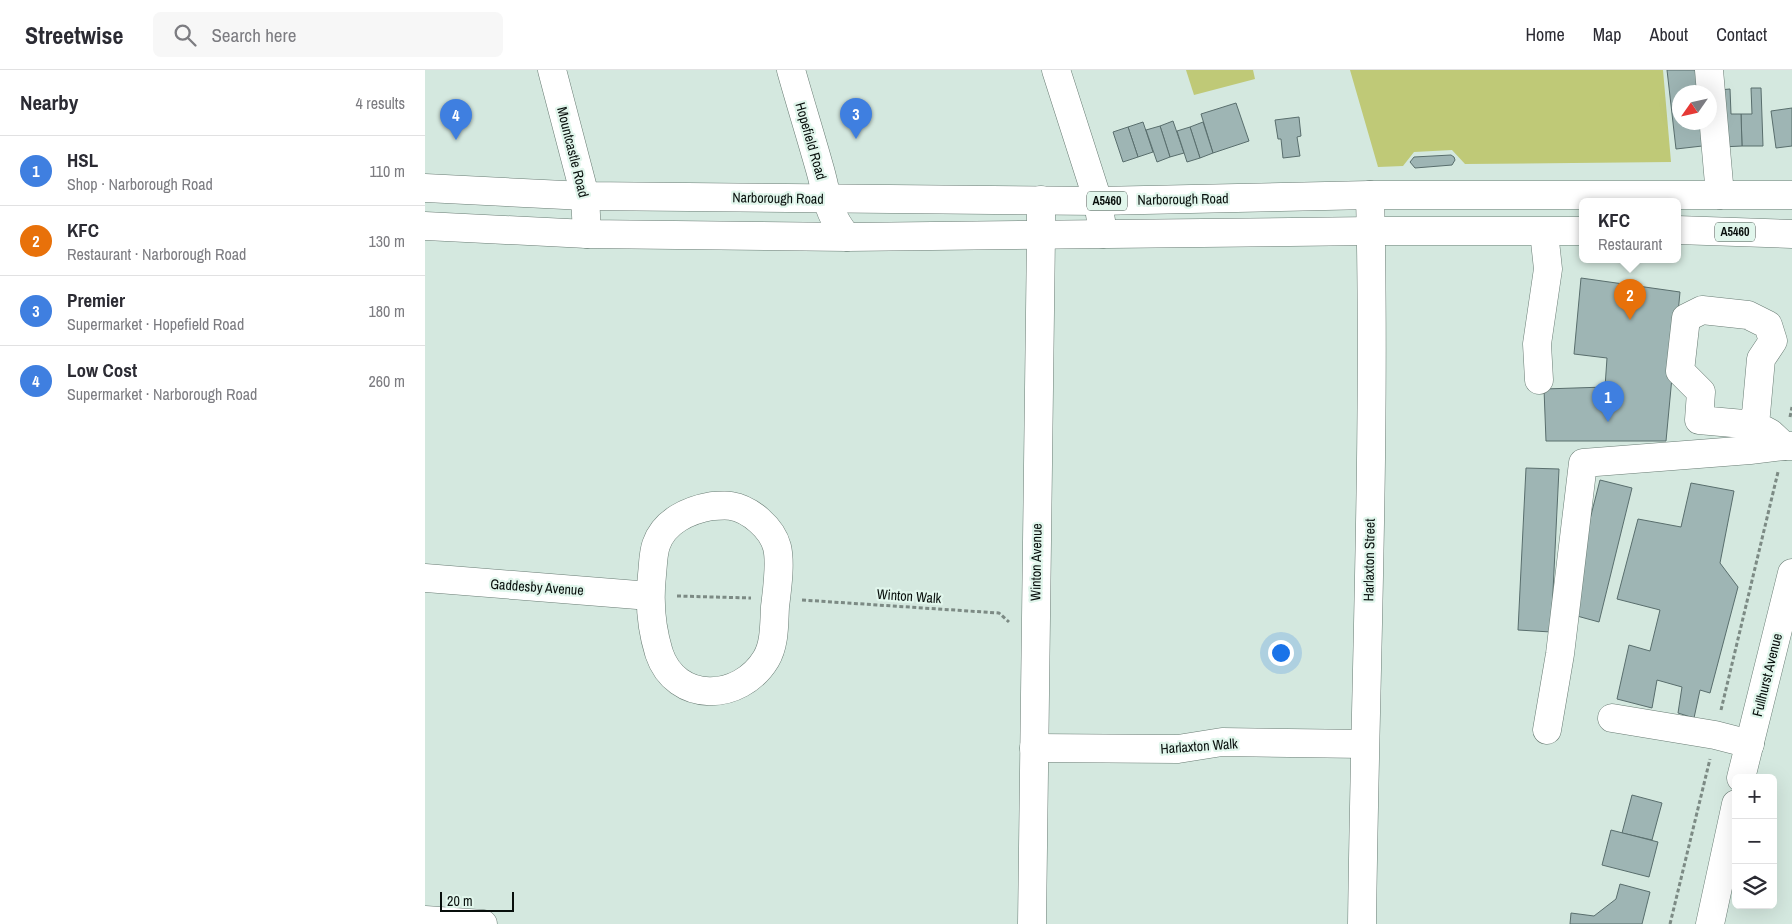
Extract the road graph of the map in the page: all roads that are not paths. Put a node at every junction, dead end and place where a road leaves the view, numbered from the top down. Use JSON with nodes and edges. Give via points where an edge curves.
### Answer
{"nodes":[{"id":1,"x":552,"y":70,"type":"edge"},
{"id":2,"x":791,"y":70,"type":"edge"},
{"id":3,"x":1056,"y":70,"type":"edge"},
{"id":4,"x":1709,"y":70,"type":"edge"},
{"id":5,"x":425,"y":188,"type":"edge"},
{"id":6,"x":1370,"y":195,"type":"junction"},
{"id":7,"x":1720,"y":195,"type":"junction"},
{"id":8,"x":1792,"y":195,"type":"edge"},
{"id":9,"x":585,"y":196,"type":"junction"},
{"id":10,"x":826,"y":199,"type":"junction"},
{"id":11,"x":1041,"y":200,"type":"junction"},
{"id":12,"x":1098,"y":201,"type":"junction"},
{"id":13,"x":425,"y":226,"type":"edge"},
{"id":14,"x":1681,"y":230,"type":"edge"},
{"id":15,"x":1371,"y":231,"type":"junction"},
{"id":16,"x":1579,"y":231,"type":"edge"},
{"id":17,"x":1544,"y":232,"type":"junction"},
{"id":18,"x":587,"y":234,"type":"junction"},
{"id":19,"x":1103,"y":234,"type":"junction"},
{"id":20,"x":1792,"y":234,"type":"edge"},
{"id":21,"x":1041,"y":235,"type":"junction"},
{"id":22,"x":847,"y":237,"type":"junction"},
{"id":23,"x":1539,"y":380,"type":"dead end"},
{"id":24,"x":1755,"y":425,"type":"junction"},
{"id":25,"x":1788,"y":446,"type":"edge"},
{"id":26,"x":1792,"y":573,"type":"edge"},
{"id":27,"x":425,"y":578,"type":"edge"},
{"id":28,"x":650,"y":596,"type":"junction"},
{"id":29,"x":1613,"y":718,"type":"dead end"},
{"id":30,"x":1547,"y":730,"type":"dead end"},
{"id":31,"x":1364,"y":744,"type":"junction"},
{"id":32,"x":1750,"y":744,"type":"junction"},
{"id":33,"x":1034,"y":748,"type":"junction"},
{"id":34,"x":1742,"y":774,"type":"edge"},
{"id":35,"x":1733,"y":819,"type":"edge"},
{"id":36,"x":425,"y":920,"type":"edge"},
{"id":37,"x":483,"y":924,"type":"edge"},
{"id":38,"x":1031,"y":924,"type":"edge"},
{"id":39,"x":1362,"y":924,"type":"edge"},
{"id":40,"x":1710,"y":924,"type":"edge"}],
"edges":[{"from":1,"to":9,"type":"street","name":"Mountcastle Road"},
{"from":2,"to":10,"type":"street","name":"Hopefield Road"},
{"from":3,"to":12,"type":"street"},
{"from":4,"to":7,"type":"street"},
{"from":5,"to":9,"type":"street","name":"Narborough Road","number":"A5460"},
{"from":6,"to":7,"type":"street","name":"Narborough Road","number":"A5460"},
{"from":6,"to":12,"type":"street","name":"Narborough Road","number":"A5460"},
{"from":6,"to":15,"type":"street","name":"Harlaxton Street"},
{"from":7,"to":8,"type":"street","name":"Narborough Road","number":"A5460"},
{"from":9,"to":10,"type":"street","name":"Narborough Road","number":"A5460"},
{"from":9,"to":18,"type":"street","name":"Mountcastle Road"},
{"from":10,"to":11,"type":"street","name":"Narborough Road","number":"A5460"},
{"from":10,"to":22,"type":"street","name":"Hopefield Road","via":[[835,223]]},
{"from":11,"to":12,"type":"street","name":"Narborough Road","number":"A5460"},
{"from":11,"to":21,"type":"street","name":"Winton Avenue"},
{"from":12,"to":19,"type":"street"},
{"from":13,"to":18,"type":"street"},
{"from":14,"to":20,"type":"street","number":"A5460"},
{"from":15,"to":17,"type":"street"},
{"from":15,"to":19,"type":"street"},
{"from":15,"to":31,"type":"street","name":"Harlaxton Street","via":[[1370,529]]},
{"from":16,"to":17,"type":"street"},
{"from":17,"to":23,"type":"street","via":[[1548,270],[1537,344]]},
{"from":18,"to":22,"type":"street"},
{"from":19,"to":21,"type":"street"},
{"from":21,"to":22,"type":"street"},
{"from":21,"to":33,"type":"street","name":"Winton Avenue"},
{"from":24,"to":24,"type":"street","via":[[1761,359],[1773,341],[1768,325],[1748,315],[1701,310],[1686,318],[1680,371],[1701,392],[1699,420]]},
{"from":24,"to":25,"type":"street"},
{"from":25,"to":30,"type":"street","via":[[1583,464],[1560,654]]},
{"from":26,"to":32,"type":"street","name":"Fullhurst Avenue"},
{"from":27,"to":28,"type":"street","name":"Gaddesby Avenue"},
{"from":28,"to":28,"type":"street","via":[[656,546],[661,535],[671,524],[697,508],[731,506],[748,513],[771,534],[778,562],[772,641],[757,670],[733,688],[698,690],[671,676],[651,624]]},
{"from":29,"to":32,"type":"street"},
{"from":31,"to":33,"type":"street","name":"Harlaxton Walk","via":[[1222,742],[1178,749]]},
{"from":31,"to":39,"type":"street","name":"Harlaxton Street"},
{"from":32,"to":34,"type":"street","name":"Fullhurst Avenue"},
{"from":33,"to":38,"type":"street","name":"Winton Avenue"},
{"from":35,"to":40,"type":"street"},
{"from":36,"to":37,"type":"street"}]}
